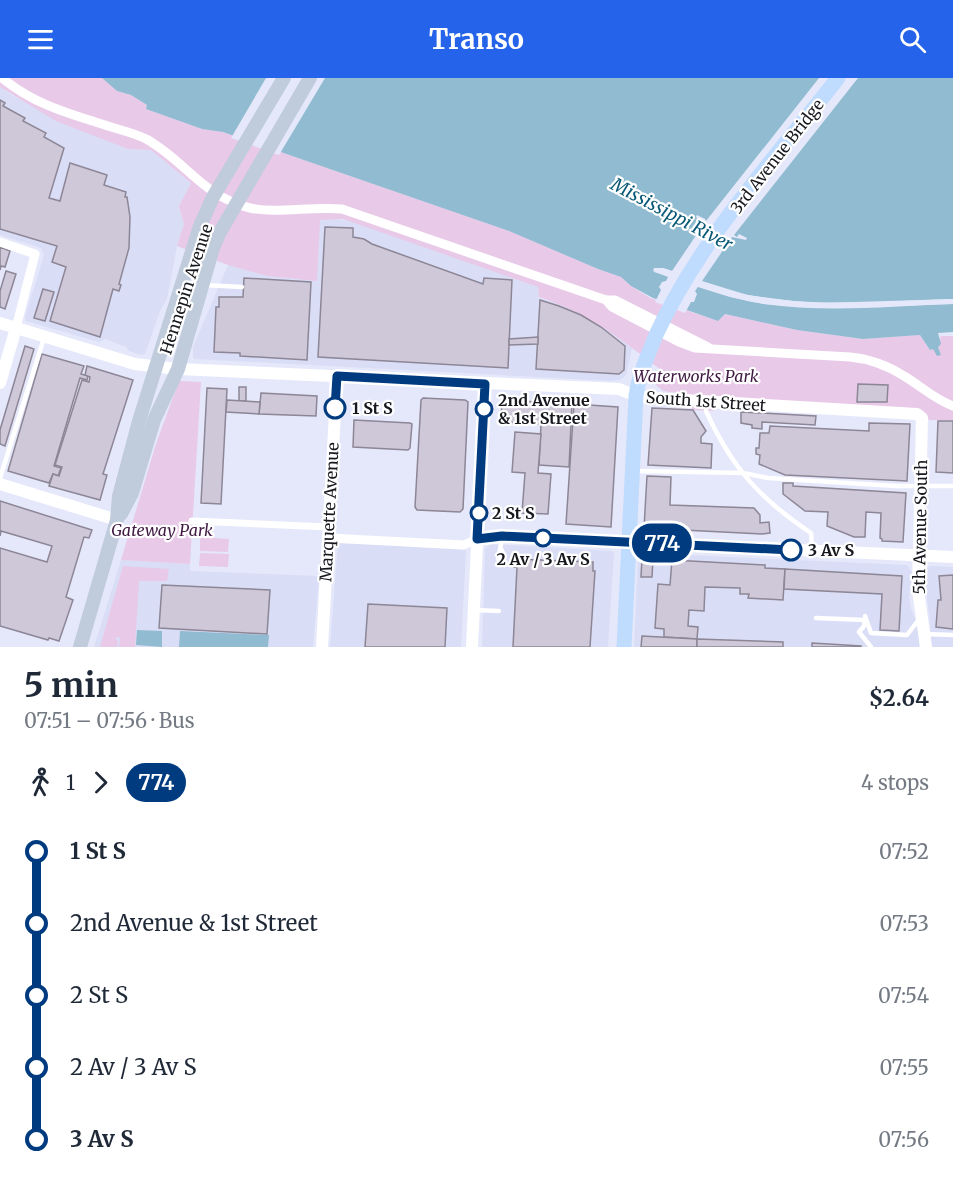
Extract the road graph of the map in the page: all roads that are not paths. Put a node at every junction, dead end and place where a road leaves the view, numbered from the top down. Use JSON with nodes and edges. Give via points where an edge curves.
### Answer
{"nodes":[{"id":1,"x":2,"y":78,"type":"edge"},
{"id":2,"x":284,"y":78,"type":"edge"},
{"id":3,"x":310,"y":78,"type":"edge"},
{"id":4,"x":838,"y":78,"type":"edge"},
{"id":5,"x":0,"y":242,"type":"edge"},
{"id":6,"x":182,"y":284,"type":"junction"},
{"id":7,"x":204,"y":285,"type":"junction"},
{"id":8,"x":242,"y":287,"type":"dead end"},
{"id":9,"x":0,"y":323,"type":"edge"},
{"id":10,"x":16,"y":328,"type":"junction"},
{"id":11,"x":44,"y":337,"type":"junction"},
{"id":12,"x":158,"y":366,"type":"junction"},
{"id":13,"x":178,"y":369,"type":"junction"},
{"id":14,"x":337,"y":376,"type":"junction"},
{"id":15,"x":0,"y":382,"type":"edge"},
{"id":16,"x":485,"y":384,"type":"junction"},
{"id":17,"x":636,"y":396,"type":"junction"},
{"id":18,"x":953,"y":406,"type":"edge"},
{"id":19,"x":706,"y":411,"type":"dead end"},
{"id":20,"x":912,"y":413,"type":"joint"},
{"id":21,"x":633,"y":471,"type":"junction"},
{"id":22,"x":743,"y":473,"type":"junction"},
{"id":23,"x":0,"y":478,"type":"edge"},
{"id":24,"x":0,"y":484,"type":"edge"},
{"id":25,"x":926,"y":485,"type":"junction"},
{"id":26,"x":953,"y":486,"type":"edge"},
{"id":27,"x":117,"y":520,"type":"junction"},
{"id":28,"x":192,"y":521,"type":"dead end"},
{"id":29,"x":328,"y":533,"type":"junction"},
{"id":30,"x":477,"y":539,"type":"junction"},
{"id":31,"x":630,"y":542,"type":"junction"},
{"id":32,"x":812,"y":551,"type":"junction"},
{"id":33,"x":919,"y":556,"type":"junction"},
{"id":34,"x":953,"y":557,"type":"edge"},
{"id":35,"x":475,"y":610,"type":"junction"},
{"id":36,"x":499,"y":611,"type":"dead end"},
{"id":37,"x":921,"y":615,"type":"junction"},
{"id":38,"x":816,"y":618,"type":"dead end"},
{"id":39,"x":865,"y":620,"type":"junction"},
{"id":40,"x":953,"y":635,"type":"edge"},
{"id":41,"x":926,"y":640,"type":"edge"},
{"id":42,"x":80,"y":647,"type":"edge"},
{"id":43,"x":322,"y":647,"type":"edge"},
{"id":44,"x":472,"y":647,"type":"edge"},
{"id":45,"x":624,"y":647,"type":"edge"},
{"id":46,"x":871,"y":647,"type":"edge"}],
"edges":[{"from":1,"to":18,"type":"street","via":[[48,107],[147,140],[229,201],[266,210],[342,209],[606,300],[612,307],[695,348],[875,361],[906,377],[933,398]]},
{"from":2,"to":6,"type":"main road","name":"Hennepin Avenue","via":[[208,207]]},
{"from":3,"to":7,"type":"main road","name":"Hennepin Avenue","via":[[226,220]]},
{"from":4,"to":17,"type":"main road","name":"3rd Avenue Bridge","via":[[697,260],[645,360]]},
{"from":5,"to":10,"type":"street","via":[[35,254]]},
{"from":6,"to":7,"type":"lane"},
{"from":6,"to":12,"type":"main road","name":"Hennepin Avenue"},
{"from":7,"to":8,"type":"lane"},
{"from":7,"to":13,"type":"main road","name":"Hennepin Avenue"},
{"from":9,"to":10,"type":"street","name":"South 1st Street"},
{"from":10,"to":11,"type":"street","name":"South 1st Street"},
{"from":10,"to":15,"type":"street"},
{"from":11,"to":12,"type":"street","name":"South 1st Street","via":[[135,364]]},
{"from":11,"to":23,"type":"lane"},
{"from":12,"to":13,"type":"street","name":"South 1st Street"},
{"from":12,"to":27,"type":"main road","name":"Hennepin Avenue","via":[[119,496]]},
{"from":13,"to":14,"type":"street","name":"South 1st Street"},
{"from":13,"to":27,"type":"main road","name":"Hennepin Avenue","via":[[154,420],[132,493]]},
{"from":14,"to":16,"type":"street","name":"South 1st Street"},
{"from":14,"to":29,"type":"street","name":"Marquette Avenue"},
{"from":16,"to":17,"type":"street","name":"South 1st Street","via":[[620,389]]},
{"from":16,"to":30,"type":"street"},
{"from":17,"to":20,"type":"street","name":"South 1st Street"},
{"from":17,"to":21,"type":"main road","name":"3rd Avenue Bridge"},
{"from":19,"to":22,"type":"lane","via":[[718,438]]},
{"from":20,"to":25,"type":"street","name":"5th Avenue South","via":[[922,417]]},
{"from":21,"to":22,"type":"lane"},
{"from":21,"to":31,"type":"main road","name":"3rd Avenue Bridge"},
{"from":22,"to":25,"type":"lane","via":[[768,478]]},
{"from":22,"to":32,"type":"lane","via":[[784,515],[812,533]]},
{"from":24,"to":27,"type":"street"},
{"from":25,"to":26,"type":"lane"},
{"from":25,"to":33,"type":"street","name":"5th Avenue South"},
{"from":27,"to":42,"type":"main road","name":"Hennepin Avenue"},
{"from":28,"to":29,"type":"street"},
{"from":29,"to":30,"type":"street","via":[[462,545]]},
{"from":29,"to":43,"type":"street","name":"Marquette Avenue"},
{"from":30,"to":31,"type":"street","via":[[501,543]]},
{"from":30,"to":35,"type":"street"},
{"from":31,"to":32,"type":"street"},
{"from":31,"to":45,"type":"main road","name":"3rd Avenue Bridge"},
{"from":32,"to":33,"type":"street"},
{"from":33,"to":34,"type":"street"},
{"from":33,"to":37,"type":"street","name":"5th Avenue South"},
{"from":35,"to":36,"type":"lane"},
{"from":35,"to":44,"type":"street"},
{"from":37,"to":39,"type":"lane","via":[[907,635],[872,633],[865,616]]},
{"from":37,"to":41,"type":"street","name":"5th Avenue South"},
{"from":38,"to":39,"type":"lane"},
{"from":39,"to":46,"type":"lane","via":[[859,632]]},
{"from":40,"to":41,"type":"lane"}]}
